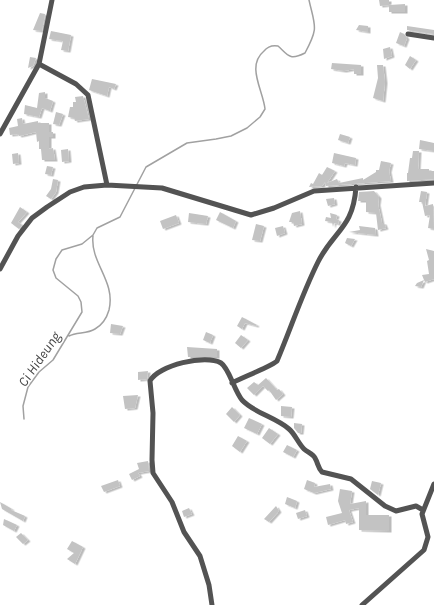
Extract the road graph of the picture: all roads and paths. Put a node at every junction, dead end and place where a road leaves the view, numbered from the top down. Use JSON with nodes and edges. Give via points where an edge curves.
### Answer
{"nodes":[{"id":1,"x":52,"y":0,"type":"edge"},
{"id":2,"x":408,"y":34,"type":"dead end"},
{"id":3,"x":434,"y":38,"type":"edge"},
{"id":4,"x":39,"y":64,"type":"junction"},
{"id":5,"x":0,"y":134,"type":"edge"},
{"id":6,"x":434,"y":183,"type":"edge"},
{"id":7,"x":107,"y":185,"type":"junction"},
{"id":8,"x":356,"y":187,"type":"junction"},
{"id":9,"x":0,"y":269,"type":"edge"},
{"id":10,"x":232,"y":383,"type":"junction"},
{"id":11,"x":434,"y":484,"type":"edge"},
{"id":12,"x":423,"y":510,"type":"junction"},
{"id":13,"x":212,"y":605,"type":"edge"},
{"id":14,"x":362,"y":605,"type":"edge"}],
"edges":[{"from":1,"to":4,"type":"street"},
{"from":2,"to":3,"type":"street"},
{"from":4,"to":5,"type":"street"},
{"from":4,"to":7,"type":"street","via":[[76,84],[88,95]]},
{"from":6,"to":8,"type":"street"},
{"from":7,"to":8,"type":"street","via":[[162,188],[251,215],[314,191]]},
{"from":7,"to":9,"type":"street","via":[[84,187],[47,206],[24,226]]},
{"from":8,"to":10,"type":"street","via":[[350,218],[317,264],[277,361]]},
{"from":10,"to":12,"type":"street","via":[[244,401],[289,429],[303,448],[316,458],[322,472],[351,479],[392,510],[400,511],[416,506]]},
{"from":10,"to":13,"type":"street","via":[[224,366],[208,360],[189,361],[172,366],[156,374],[150,381],[153,473],[172,502],[184,532],[200,556]]},
{"from":11,"to":12,"type":"street"},
{"from":12,"to":14,"type":"street","via":[[428,537],[424,550]]}]}
